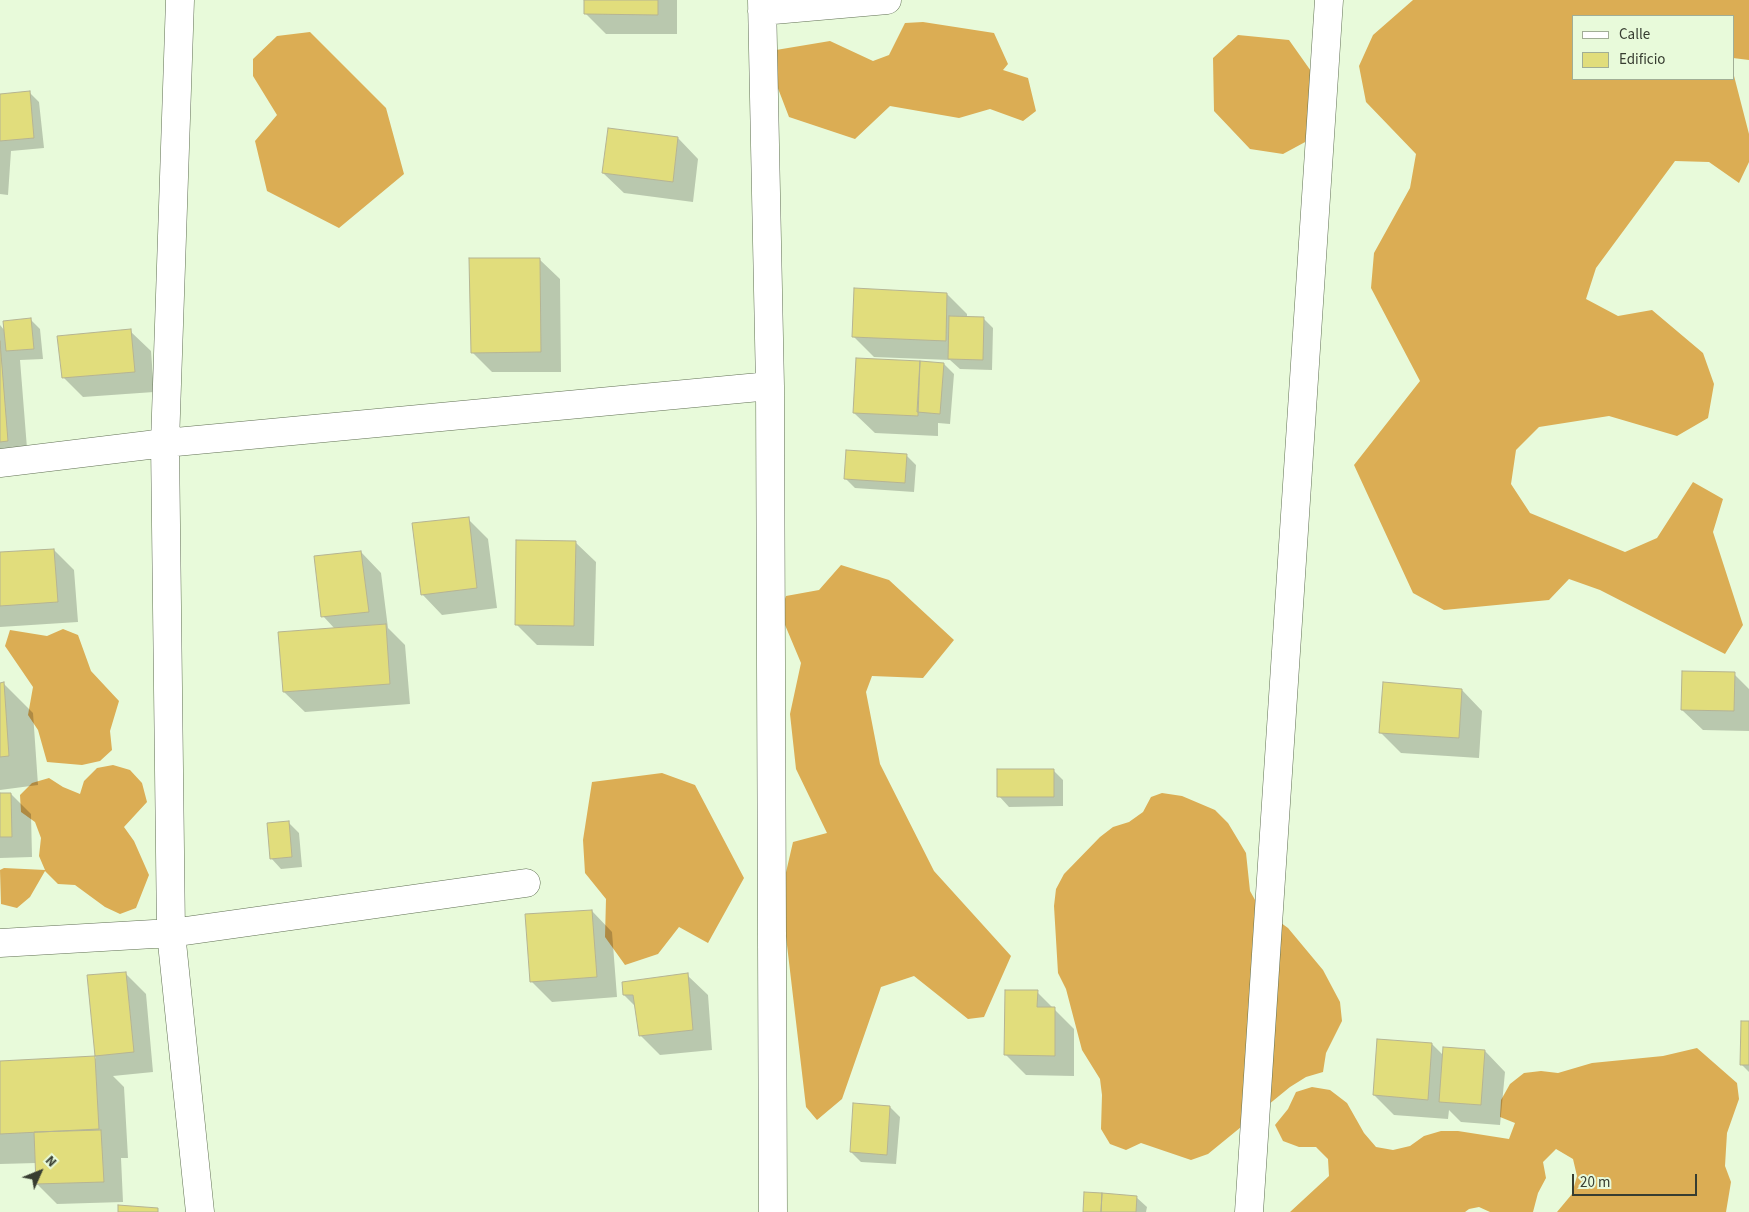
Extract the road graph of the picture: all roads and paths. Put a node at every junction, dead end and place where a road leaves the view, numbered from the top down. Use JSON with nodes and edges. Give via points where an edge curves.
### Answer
{"nodes":[{"id":1,"x":180,"y":0,"type":"edge"},
{"id":2,"x":887,"y":0,"type":"edge"},
{"id":3,"x":1329,"y":0,"type":"edge"},
{"id":4,"x":762,"y":5,"type":"edge"},
{"id":5,"x":770,"y":386,"type":"junction"},
{"id":6,"x":165,"y":443,"type":"junction"},
{"id":7,"x":0,"y":463,"type":"edge"},
{"id":8,"x":526,"y":883,"type":"dead end"},
{"id":9,"x":171,"y":933,"type":"junction"},
{"id":10,"x":0,"y":943,"type":"edge"},
{"id":11,"x":200,"y":1212,"type":"edge"},
{"id":12,"x":773,"y":1212,"type":"edge"},
{"id":13,"x":1249,"y":1212,"type":"edge"}],
"edges":[{"from":1,"to":6,"type":"street"},
{"from":2,"to":4,"type":"street"},
{"from":3,"to":13,"type":"street"},
{"from":4,"to":5,"type":"street"},
{"from":5,"to":6,"type":"street"},
{"from":5,"to":12,"type":"street"},
{"from":6,"to":7,"type":"street"},
{"from":6,"to":9,"type":"street"},
{"from":8,"to":9,"type":"street"},
{"from":9,"to":10,"type":"street"},
{"from":9,"to":11,"type":"street"}]}
